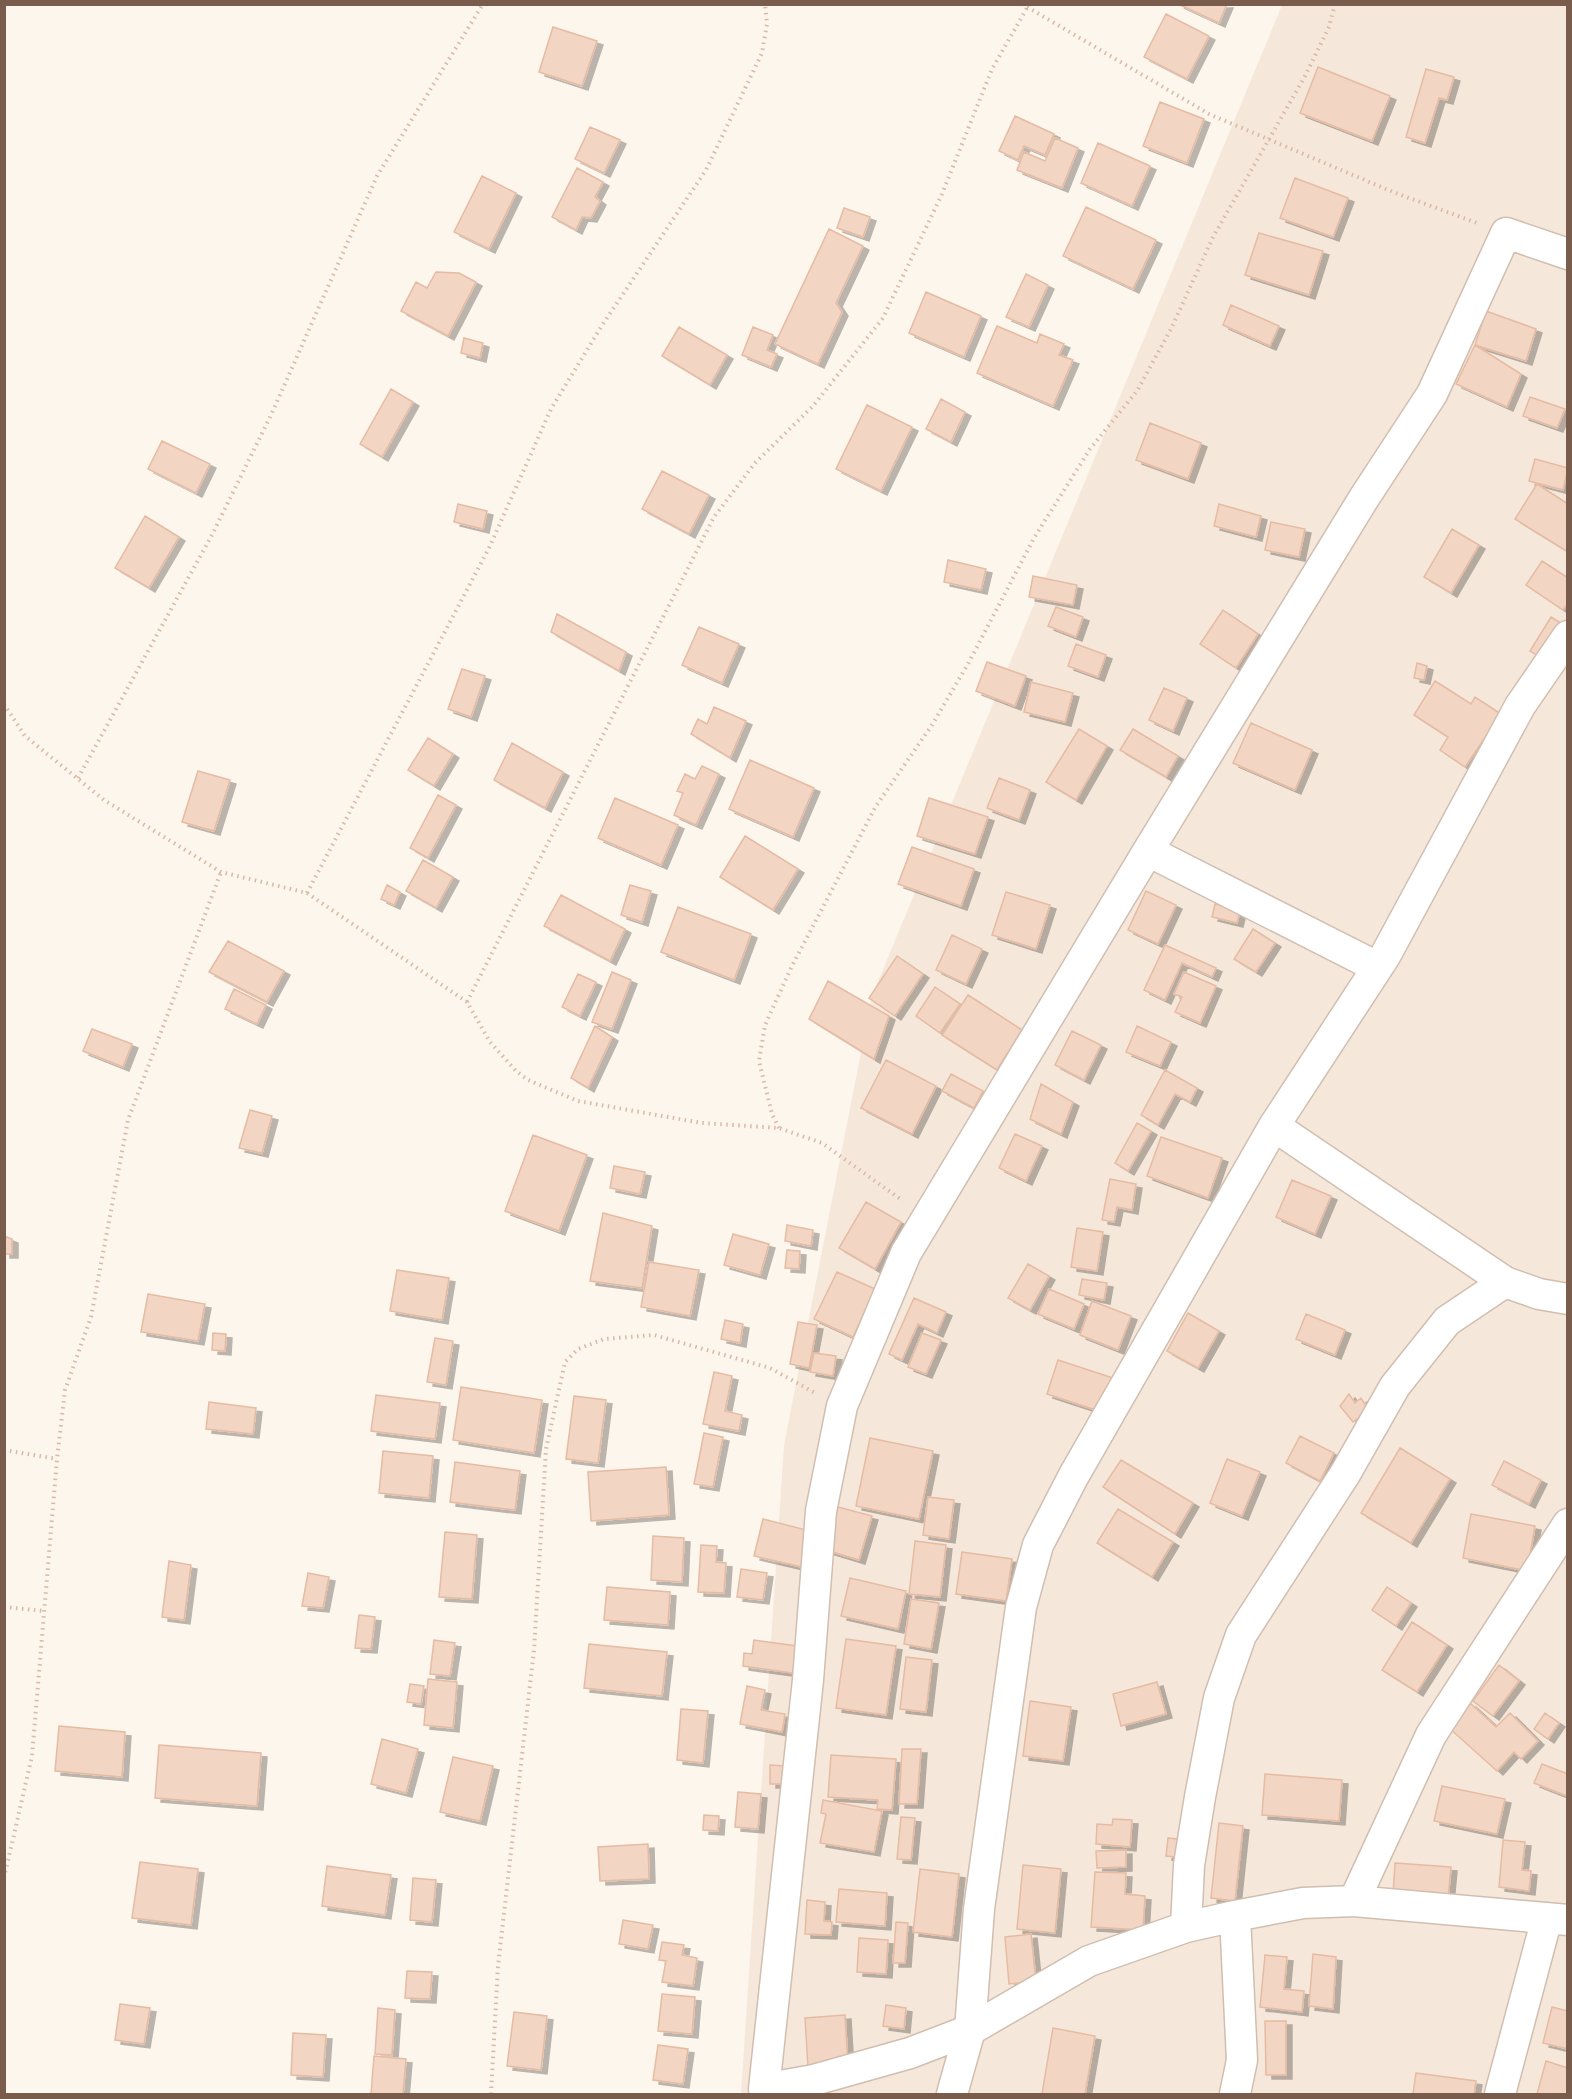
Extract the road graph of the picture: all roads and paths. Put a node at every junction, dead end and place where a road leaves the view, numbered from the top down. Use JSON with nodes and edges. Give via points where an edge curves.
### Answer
{"nodes":[{"id":1,"x":483,"y":4,"type":"edge"},
{"id":2,"x":765,"y":4,"type":"edge"},
{"id":3,"x":1022,"y":4,"type":"edge"},
{"id":4,"x":1335,"y":4,"type":"edge"},
{"id":5,"x":1027,"y":8,"type":"junction"},
{"id":6,"x":1271,"y":140,"type":"junction"},
{"id":7,"x":1506,"y":233,"type":"junction"},
{"id":8,"x":1568,"y":254,"type":"edge"},
{"id":9,"x":1568,"y":636,"type":"edge"},
{"id":10,"x":4,"y":704,"type":"edge"},
{"id":11,"x":78,"y":778,"type":"junction"},
{"id":12,"x":1148,"y":851,"type":"junction"},
{"id":13,"x":221,"y":872,"type":"junction"},
{"id":14,"x":306,"y":893,"type":"junction"},
{"id":15,"x":1377,"y":967,"type":"junction"},
{"id":16,"x":467,"y":1002,"type":"junction"},
{"id":17,"x":1274,"y":1126,"type":"junction"},
{"id":18,"x":779,"y":1128,"type":"junction"},
{"id":19,"x":928,"y":1217,"type":"junction"},
{"id":20,"x":1505,"y":1282,"type":"junction"},
{"id":21,"x":1568,"y":1299,"type":"edge"},
{"id":22,"x":842,"y":1406,"type":"junction"},
{"id":23,"x":4,"y":1450,"type":"edge"},
{"id":24,"x":57,"y":1460,"type":"junction"},
{"id":25,"x":1568,"y":1524,"type":"edge"},
{"id":26,"x":4,"y":1607,"type":"edge"},
{"id":27,"x":44,"y":1611,"type":"junction"},
{"id":28,"x":4,"y":1878,"type":"edge"},
{"id":29,"x":1354,"y":1901,"type":"junction"},
{"id":30,"x":1235,"y":1916,"type":"junction"},
{"id":31,"x":1557,"y":1919,"type":"edge"},
{"id":32,"x":1186,"y":1927,"type":"junction"},
{"id":33,"x":970,"y":2030,"type":"junction"},
{"id":34,"x":491,"y":2094,"type":"edge"},
{"id":35,"x":952,"y":2094,"type":"edge"},
{"id":36,"x":1234,"y":2094,"type":"edge"},
{"id":37,"x":1500,"y":2094,"type":"edge"}],
"edges":[{"from":1,"to":11,"type":"path","via":[[377,176],[272,413],[212,535]]},
{"from":2,"to":14,"type":"path","via":[[767,24],[762,53],[706,170],[551,409],[489,548]]},
{"from":3,"to":5,"type":"path"},
{"from":4,"to":6,"type":"path","via":[[1329,27]]},
{"from":5,"to":6,"type":"path","via":[[1209,114]]},
{"from":5,"to":16,"type":"path","via":[[992,69],[942,194],[883,318],[813,406],[754,463],[714,517]]},
{"from":6,"to":7,"type":"path","via":[[1433,208]]},
{"from":6,"to":18,"type":"path","via":[[1214,237],[1137,392],[1090,449],[1034,538],[968,664],[876,806],[792,966],[765,1025],[759,1061]]},
{"from":7,"to":8,"type":"street"},
{"from":7,"to":12,"type":"street","via":[[1432,394]]},
{"from":9,"to":15,"type":"street","via":[[1521,706]]},
{"from":10,"to":11,"type":"path","via":[[25,736]]},
{"from":11,"to":13,"type":"path","via":[[104,800]]},
{"from":12,"to":15,"type":"street"},
{"from":12,"to":19,"type":"street"},
{"from":13,"to":14,"type":"path"},
{"from":13,"to":24,"type":"path","via":[[128,1120],[91,1317],[65,1390]]},
{"from":14,"to":16,"type":"path"},
{"from":15,"to":17,"type":"street"},
{"from":16,"to":18,"type":"path","via":[[489,1042],[516,1071],[553,1092],[578,1101],[702,1123]]},
{"from":17,"to":20,"type":"street"},
{"from":17,"to":33,"type":"street","via":[[1038,1545],[1021,1607],[980,1909]]},
{"from":18,"to":19,"type":"path","via":[[822,1143]]},
{"from":19,"to":22,"type":"street","via":[[906,1253]]},
{"from":20,"to":21,"type":"street"},
{"from":20,"to":32,"type":"street","via":[[1447,1322],[1395,1386],[1345,1474],[1241,1635],[1219,1698],[1204,1775],[1189,1865]]},
{"from":22,"to":33,"type":"street","via":[[821,1511],[808,1680],[764,2089],[814,2080],[910,2053]]},
{"from":22,"to":34,"type":"path","via":[[770,1368],[654,1335],[604,1339],[578,1349],[565,1362],[546,1449],[534,1650],[498,1965]]},
{"from":23,"to":24,"type":"path"},
{"from":24,"to":27,"type":"path"},
{"from":25,"to":29,"type":"street","via":[[1431,1735]]},
{"from":26,"to":27,"type":"path"},
{"from":27,"to":28,"type":"path","via":[[32,1756]]},
{"from":29,"to":30,"type":"street","via":[[1303,1903]]},
{"from":29,"to":31,"type":"street"},
{"from":30,"to":32,"type":"street"},
{"from":30,"to":36,"type":"street","via":[[1242,2060]]},
{"from":31,"to":37,"type":"street"},
{"from":32,"to":33,"type":"street","via":[[1089,1961]]},
{"from":33,"to":35,"type":"street"}]}
